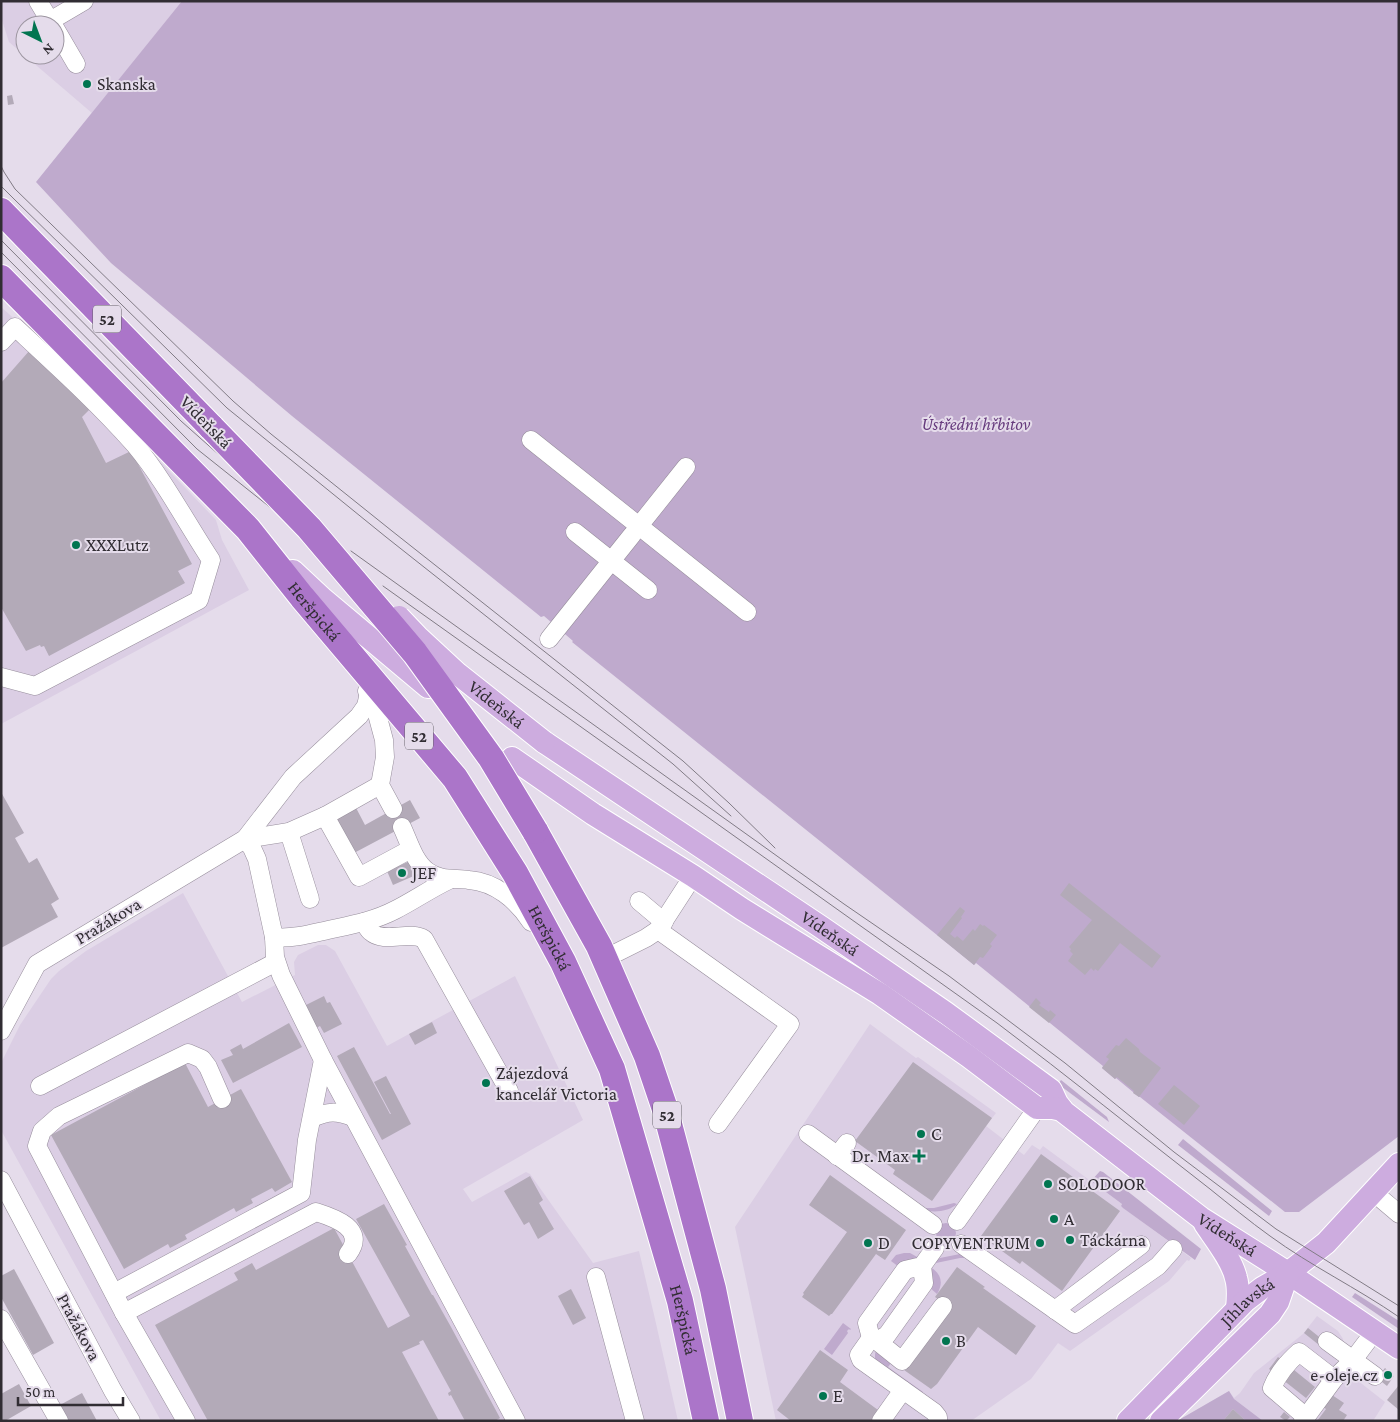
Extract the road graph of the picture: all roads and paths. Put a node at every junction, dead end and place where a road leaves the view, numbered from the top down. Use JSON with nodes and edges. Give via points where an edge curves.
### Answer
{"nodes":[{"id":1,"x":38,"y":1,"type":"edge"},
{"id":2,"x":84,"y":1,"type":"edge"},
{"id":3,"x":47,"y":15,"type":"edge"},
{"id":4,"x":65,"y":16,"type":"edge"},
{"id":5,"x":65,"y":45,"type":"edge"},
{"id":6,"x":76,"y":64,"type":"dead end"},
{"id":7,"x":1,"y":211,"type":"edge"},
{"id":8,"x":1,"y":278,"type":"edge"},
{"id":9,"x":1,"y":342,"type":"edge"},
{"id":10,"x":531,"y":440,"type":"dead end"},
{"id":11,"x":686,"y":467,"type":"dead end"},
{"id":12,"x":309,"y":528,"type":"junction"},
{"id":13,"x":248,"y":530,"type":"junction"},
{"id":14,"x":635,"y":531,"type":"junction"},
{"id":15,"x":575,"y":532,"type":"dead end"},
{"id":16,"x":611,"y":561,"type":"junction"},
{"id":17,"x":648,"y":590,"type":"dead end"},
{"id":18,"x":302,"y":597,"type":"junction"},
{"id":19,"x":747,"y":612,"type":"dead end"},
{"id":20,"x":549,"y":639,"type":"dead end"},
{"id":21,"x":1,"y":677,"type":"edge"},
{"id":22,"x":428,"y":687,"type":"dead end"},
{"id":23,"x":369,"y":694,"type":"junction"},
{"id":24,"x":512,"y":758,"type":"dead end"},
{"id":25,"x":380,"y":785,"type":"junction"},
{"id":26,"x":393,"y":809,"type":"dead end"},
{"id":27,"x":325,"y":816,"type":"junction"},
{"id":28,"x":402,"y":828,"type":"dead end"},
{"id":29,"x":289,"y":832,"type":"junction"},
{"id":30,"x":245,"y":839,"type":"junction"},
{"id":31,"x":411,"y":849,"type":"junction"},
{"id":32,"x":693,"y":876,"type":"junction"},
{"id":33,"x":449,"y":880,"type":"junction"},
{"id":34,"x":310,"y":899,"type":"dead end"},
{"id":35,"x":639,"y":901,"type":"dead end"},
{"id":36,"x":364,"y":922,"type":"junction"},
{"id":37,"x":661,"y":926,"type":"junction"},
{"id":38,"x":274,"y":937,"type":"junction"},
{"id":39,"x":604,"y":958,"type":"junction"},
{"id":40,"x":276,"y":962,"type":"junction"},
{"id":41,"x":563,"y":962,"type":"junction"},
{"id":42,"x":1,"y":1031,"type":"edge"},
{"id":43,"x":323,"y":1060,"type":"junction"},
{"id":44,"x":40,"y":1086,"type":"dead end"},
{"id":45,"x":509,"y":1091,"type":"dead end"},
{"id":46,"x":222,"y":1099,"type":"dead end"},
{"id":47,"x":1038,"y":1108,"type":"junction"},
{"id":48,"x":1062,"y":1110,"type":"junction"},
{"id":49,"x":353,"y":1117,"type":"junction"},
{"id":50,"x":312,"y":1118,"type":"junction"},
{"id":51,"x":718,"y":1124,"type":"dead end"},
{"id":52,"x":808,"y":1134,"type":"dead end"},
{"id":53,"x":1399,"y":1164,"type":"edge"},
{"id":54,"x":1,"y":1180,"type":"edge"},
{"id":55,"x":1373,"y":1192,"type":"junction"},
{"id":56,"x":300,"y":1193,"type":"junction"},
{"id":57,"x":316,"y":1212,"type":"junction"},
{"id":58,"x":1399,"y":1214,"type":"edge"},
{"id":59,"x":1201,"y":1218,"type":"junction"},
{"id":60,"x":957,"y":1221,"type":"junction"},
{"id":61,"x":933,"y":1225,"type":"junction"},
{"id":62,"x":961,"y":1244,"type":"junction"},
{"id":63,"x":935,"y":1248,"type":"junction"},
{"id":64,"x":348,"y":1254,"type":"dead end"},
{"id":65,"x":1288,"y":1273,"type":"junction"},
{"id":66,"x":596,"y":1277,"type":"dead end"},
{"id":67,"x":114,"y":1293,"type":"junction"},
{"id":68,"x":943,"y":1306,"type":"dead end"},
{"id":69,"x":1058,"y":1308,"type":"junction"},
{"id":70,"x":1237,"y":1309,"type":"junction"},
{"id":71,"x":124,"y":1313,"type":"junction"},
{"id":72,"x":1,"y":1319,"type":"edge"},
{"id":73,"x":1375,"y":1331,"type":"junction"},
{"id":74,"x":874,"y":1339,"type":"junction"},
{"id":75,"x":1327,"y":1341,"type":"dead end"},
{"id":76,"x":1399,"y":1348,"type":"edge"},
{"id":77,"x":1353,"y":1360,"type":"junction"},
{"id":78,"x":1375,"y":1376,"type":"dead end"},
{"id":79,"x":1334,"y":1379,"type":"junction"},
{"id":80,"x":903,"y":1390,"type":"junction"},
{"id":81,"x":54,"y":1419,"type":"edge"},
{"id":82,"x":1305,"y":1419,"type":"edge"},
{"id":83,"x":131,"y":1421,"type":"edge"},
{"id":84,"x":186,"y":1421,"type":"edge"},
{"id":85,"x":516,"y":1421,"type":"edge"},
{"id":86,"x":635,"y":1421,"type":"edge"},
{"id":87,"x":706,"y":1421,"type":"edge"},
{"id":88,"x":740,"y":1421,"type":"edge"},
{"id":89,"x":881,"y":1421,"type":"edge"},
{"id":90,"x":938,"y":1421,"type":"edge"},
{"id":91,"x":1128,"y":1421,"type":"edge"},
{"id":92,"x":1161,"y":1421,"type":"edge"}],
"edges":[{"from":1,"to":3,"type":"street"},
{"from":2,"to":4,"type":"street"},
{"from":5,"to":6,"type":"street"},
{"from":7,"to":12,"type":"highway","name":"Vídeňská","number":"52","bridge":true},
{"from":8,"to":13,"type":"highway","number":"52"},
{"from":9,"to":21,"type":"street","via":[[15,327],[96,403],[150,466],[210,560],[199,600],[35,686]]},
{"from":10,"to":14,"type":"street"},
{"from":11,"to":14,"type":"street"},
{"from":12,"to":39,"type":"highway","name":"Heršpická","number":"52","bridge":true,"via":[[415,653],[490,758],[536,831]]},
{"from":12,"to":48,"type":"main road","name":"Vídeňská","bridge":true,"via":[[347,561],[418,637],[458,674],[544,742],[946,1013],[1051,1090]]},
{"from":13,"to":18,"type":"highway","name":"Heršpická","number":"52"},
{"from":13,"to":22,"type":"main road","via":[[323,599]]},
{"from":14,"to":16,"type":"street"},
{"from":14,"to":19,"type":"street"},
{"from":15,"to":16,"type":"street"},
{"from":16,"to":17,"type":"street"},
{"from":16,"to":20,"type":"street"},
{"from":18,"to":23,"type":"street","via":[[318,632]]},
{"from":18,"to":41,"type":"highway","name":"Heršpická","number":"52","via":[[455,778],[515,873]]},
{"from":23,"to":25,"type":"street","via":[[384,740],[385,758]]},
{"from":23,"to":30,"type":"street","via":[[359,716],[293,777]]},
{"from":24,"to":32,"type":"main road","name":"Vídeňská","via":[[593,814]]},
{"from":25,"to":26,"type":"street"},
{"from":25,"to":27,"type":"street"},
{"from":27,"to":29,"type":"street"},
{"from":27,"to":31,"type":"street","via":[[359,877]]},
{"from":28,"to":31,"type":"street"},
{"from":29,"to":30,"type":"street"},
{"from":29,"to":34,"type":"street"},
{"from":30,"to":38,"type":"street","via":[[257,860]]},
{"from":30,"to":42,"type":"street","name":"Pražákova","via":[[37,964]]},
{"from":31,"to":33,"type":"street","via":[[428,872]]},
{"from":32,"to":37,"type":"street"},
{"from":32,"to":47,"type":"main road","name":"Vídeňská","via":[[880,994]]},
{"from":33,"to":36,"type":"street","via":[[397,910]]},
{"from":33,"to":41,"type":"street","via":[[478,881],[515,901],[540,938]]},
{"from":35,"to":37,"type":"street"},
{"from":36,"to":38,"type":"street","via":[[288,938]]},
{"from":36,"to":45,"type":"street","via":[[376,936],[418,936],[424,939]]},
{"from":37,"to":39,"type":"street","via":[[646,938]]},
{"from":37,"to":51,"type":"street","via":[[790,1024]]},
{"from":38,"to":40,"type":"street"},
{"from":39,"to":88,"type":"highway","name":"Heršpická","number":"52","via":[[647,1056],[665,1108],[713,1289]]},
{"from":40,"to":43,"type":"street"},
{"from":40,"to":44,"type":"street"},
{"from":41,"to":87,"type":"highway","name":"Heršpická","number":"52","via":[[612,1069],[680,1301]]},
{"from":43,"to":49,"type":"street"},
{"from":43,"to":50,"type":"street"},
{"from":46,"to":67,"type":"street","via":[[208,1067],[202,1059],[188,1053],[59,1116],[42,1131],[37,1146]]},
{"from":47,"to":48,"type":"main road"},
{"from":47,"to":60,"type":"street"},
{"from":48,"to":59,"type":"main road","name":"Vídeňská"},
{"from":49,"to":50,"type":"street","via":[[340,1112],[326,1112]]},
{"from":49,"to":85,"type":"street"},
{"from":50,"to":56,"type":"street"},
{"from":52,"to":61,"type":"street","via":[[842,1149]]},
{"from":53,"to":55,"type":"main road","name":"Jihlavská"},
{"from":54,"to":83,"type":"street","name":"Pražákova"},
{"from":55,"to":58,"type":"street"},
{"from":55,"to":65,"type":"main road","name":"Jihlavská","via":[[1326,1243]]},
{"from":56,"to":57,"type":"street"},
{"from":56,"to":67,"type":"street"},
{"from":57,"to":64,"type":"street","via":[[337,1218],[347,1226],[354,1243]]},
{"from":57,"to":71,"type":"street"},
{"from":59,"to":65,"type":"main road","name":"Vídeňská"},
{"from":59,"to":70,"type":"main road","via":[[1236,1277]]},
{"from":60,"to":61,"type":"street","via":[[941,1218]]},
{"from":60,"to":62,"type":"street","via":[[964,1234]]},
{"from":61,"to":63,"type":"street","via":[[929,1234]]},
{"from":62,"to":63,"type":"street","via":[[947,1252]]},
{"from":62,"to":69,"type":"street"},
{"from":63,"to":74,"type":"street","via":[[922,1266],[924,1284],[887,1335]]},
{"from":65,"to":70,"type":"main road","name":"Jihlavská","via":[[1262,1288]]},
{"from":65,"to":73,"type":"main road","name":"Vídeňská"},
{"from":65,"to":92,"type":"main road","via":[[1278,1302],[1270,1314]]},
{"from":66,"to":86,"type":"street"},
{"from":67,"to":71,"type":"street"},
{"from":68,"to":74,"type":"street","via":[[902,1360]]},
{"from":69,"to":69,"type":"street","via":[[1076,1324],[1158,1266],[1158,1251]]},
{"from":70,"to":91,"type":"main road","name":"Jihlavská"},
{"from":71,"to":84,"type":"street"},
{"from":72,"to":81,"type":"street"},
{"from":73,"to":76,"type":"main road","name":"Vídeňská"},
{"from":73,"to":77,"type":"street"},
{"from":74,"to":80,"type":"street","via":[[859,1355],[861,1360]]},
{"from":75,"to":77,"type":"street"},
{"from":77,"to":78,"type":"street"},
{"from":77,"to":79,"type":"street"},
{"from":79,"to":82,"type":"street"},
{"from":79,"to":82,"type":"street","via":[[1298,1352],[1277,1375],[1272,1388]]},
{"from":80,"to":89,"type":"street"},
{"from":80,"to":90,"type":"street","via":[[934,1412]]}]}
